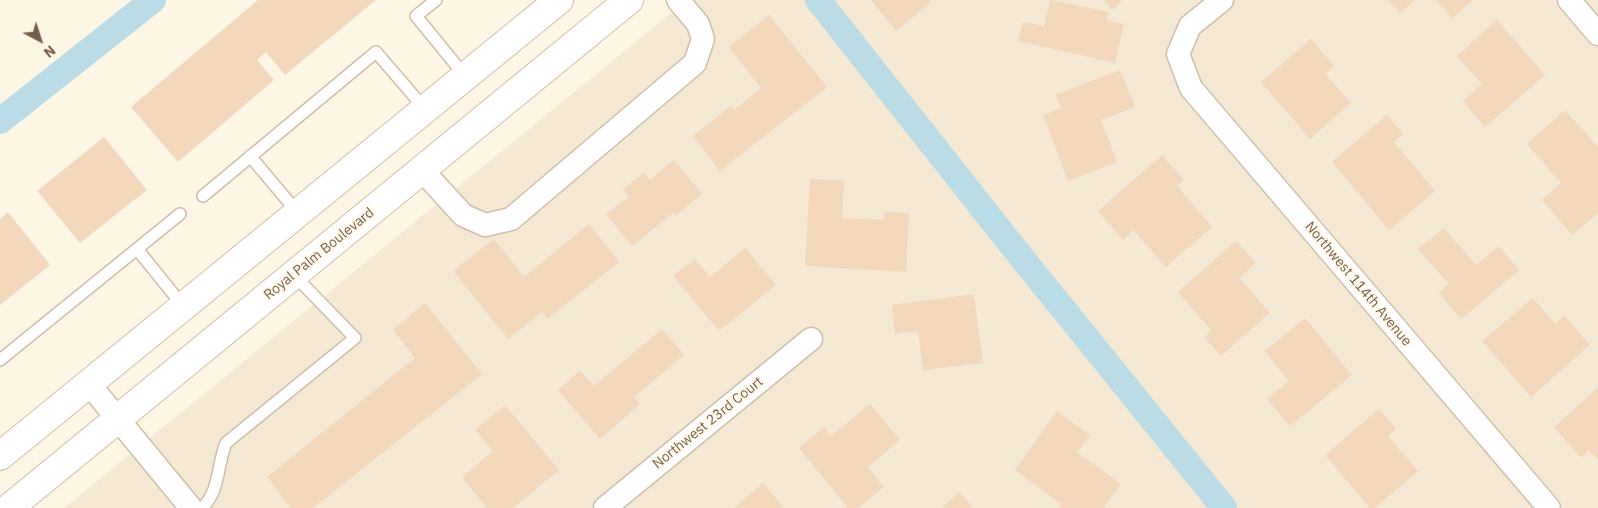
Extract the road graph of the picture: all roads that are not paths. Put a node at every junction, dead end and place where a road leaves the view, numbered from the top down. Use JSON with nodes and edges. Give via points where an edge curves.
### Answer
{"nodes":[{"id":1,"x":436,"y":0,"type":"edge"},
{"id":2,"x":559,"y":0,"type":"edge"},
{"id":3,"x":629,"y":0,"type":"edge"},
{"id":4,"x":678,"y":0,"type":"edge"},
{"id":5,"x":1222,"y":0,"type":"edge"},
{"id":6,"x":1569,"y":0,"type":"edge"},
{"id":7,"x":1598,"y":34,"type":"edge"},
{"id":8,"x":466,"y":76,"type":"junction"},
{"id":9,"x":425,"y":109,"type":"junction"},
{"id":10,"x":250,"y":156,"type":"junction"},
{"id":11,"x":422,"y":170,"type":"junction"},
{"id":12,"x":202,"y":196,"type":"dead end"},
{"id":13,"x":298,"y":213,"type":"junction"},
{"id":14,"x":180,"y":214,"type":"dead end"},
{"id":15,"x":136,"y":249,"type":"junction"},
{"id":16,"x":294,"y":275,"type":"junction"},
{"id":17,"x":183,"y":306,"type":"junction"},
{"id":18,"x":811,"y":339,"type":"dead end"},
{"id":19,"x":0,"y":360,"type":"edge"},
{"id":20,"x":89,"y":384,"type":"junction"},
{"id":21,"x":118,"y":419,"type":"junction"},
{"id":22,"x":0,"y":456,"type":"edge"},
{"id":23,"x":9,"y":508,"type":"edge"},
{"id":24,"x":191,"y":508,"type":"edge"},
{"id":25,"x":202,"y":508,"type":"edge"},
{"id":26,"x":605,"y":508,"type":"edge"},
{"id":27,"x":1549,"y":508,"type":"edge"}],
"edges":[{"from":1,"to":8,"type":"lane","via":[[416,16]]},
{"from":2,"to":8,"type":"main road"},
{"from":3,"to":11,"type":"main road","name":"Royal Palm Boulevard"},
{"from":4,"to":11,"type":"street","via":[[698,24],[704,39],[695,64],[511,219],[485,225],[463,215]]},
{"from":5,"to":27,"type":"street","name":"Northwest 114th Avenue","via":[[1190,26],[1178,54],[1191,88]]},
{"from":6,"to":7,"type":"street"},
{"from":8,"to":9,"type":"main road"},
{"from":9,"to":10,"type":"lane","via":[[376,52]]},
{"from":9,"to":13,"type":"main road"},
{"from":10,"to":12,"type":"lane"},
{"from":10,"to":13,"type":"lane"},
{"from":11,"to":16,"type":"main road","name":"Royal Palm Boulevard"},
{"from":13,"to":17,"type":"main road"},
{"from":14,"to":15,"type":"lane"},
{"from":15,"to":17,"type":"lane"},
{"from":15,"to":19,"type":"lane"},
{"from":16,"to":21,"type":"main road","name":"Royal Palm Boulevard"},
{"from":16,"to":25,"type":"lane","via":[[355,338],[226,443],[212,499]]},
{"from":17,"to":20,"type":"main road"},
{"from":18,"to":26,"type":"street","name":"Northwest 23rd Court"},
{"from":20,"to":21,"type":"street"},
{"from":20,"to":22,"type":"main road"},
{"from":21,"to":23,"type":"main road","name":"Royal Palm Boulevard"},
{"from":21,"to":24,"type":"street"}]}
